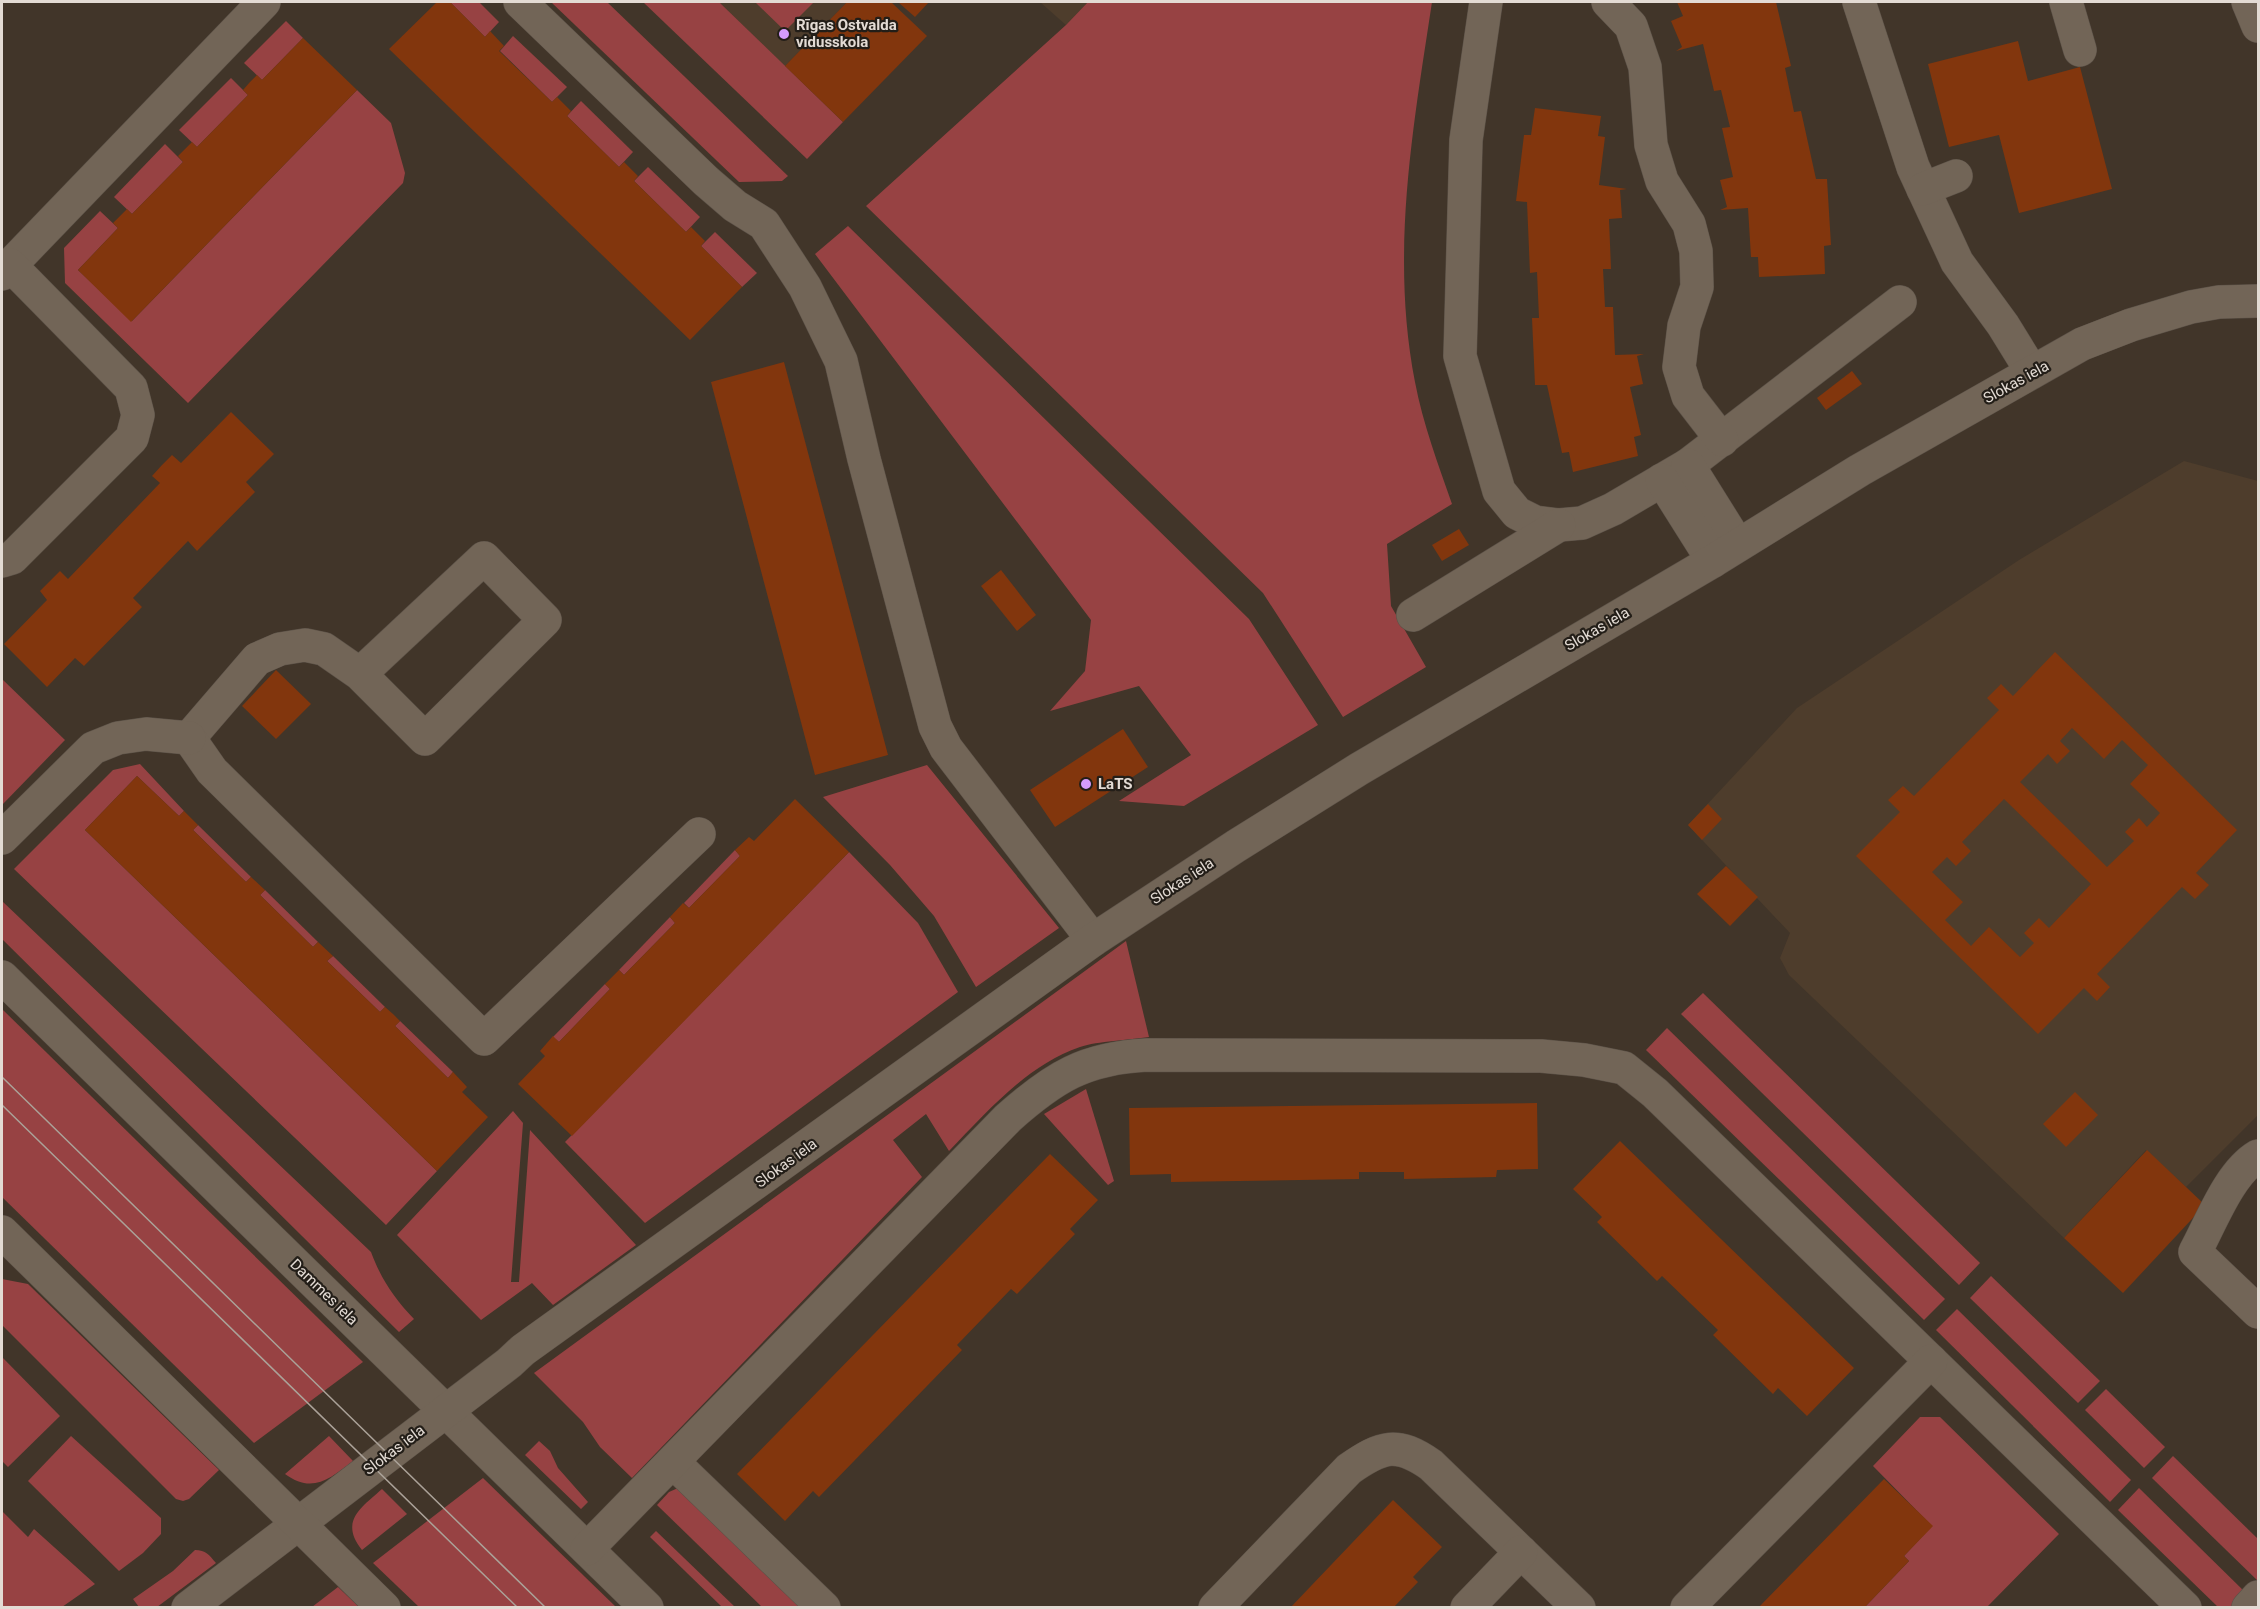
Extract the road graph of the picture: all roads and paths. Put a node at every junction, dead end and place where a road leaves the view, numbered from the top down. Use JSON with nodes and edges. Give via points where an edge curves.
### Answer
{"nodes":[{"id":1,"x":264,"y":2,"type":"edge"},
{"id":2,"x":520,"y":2,"type":"edge"},
{"id":3,"x":1486,"y":2,"type":"edge"},
{"id":4,"x":1608,"y":2,"type":"edge"},
{"id":5,"x":1859,"y":2,"type":"edge"},
{"id":6,"x":2066,"y":2,"type":"edge"},
{"id":7,"x":2248,"y":2,"type":"edge"},
{"id":8,"x":2259,"y":26,"type":"edge"},
{"id":9,"x":2080,"y":50,"type":"dead end"},
{"id":10,"x":1956,"y":176,"type":"dead end"},
{"id":11,"x":1923,"y":189,"type":"junction"},
{"id":12,"x":6,"y":270,"type":"edge"},
{"id":13,"x":2259,"y":300,"type":"edge"},
{"id":14,"x":1900,"y":303,"type":"dead end"},
{"id":15,"x":2032,"y":372,"type":"junction"},
{"id":16,"x":1722,"y":440,"type":"junction"},
{"id":17,"x":1675,"y":472,"type":"junction"},
{"id":18,"x":1559,"y":525,"type":"junction"},
{"id":19,"x":1726,"y":553,"type":"junction"},
{"id":20,"x":2,"y":561,"type":"edge"},
{"id":21,"x":1413,"y":615,"type":"dead end"},
{"id":22,"x":360,"y":674,"type":"junction"},
{"id":23,"x":189,"y":738,"type":"junction"},
{"id":24,"x":699,"y":834,"type":"dead end"},
{"id":25,"x":2,"y":838,"type":"edge"},
{"id":26,"x":1094,"y":940,"type":"junction"},
{"id":27,"x":2,"y":977,"type":"edge"},
{"id":28,"x":2259,"y":1156,"type":"edge"},
{"id":29,"x":2,"y":1233,"type":"edge"},
{"id":30,"x":2259,"y":1312,"type":"edge"},
{"id":31,"x":1931,"y":1361,"type":"junction"},
{"id":32,"x":446,"y":1411,"type":"junction"},
{"id":33,"x":673,"y":1462,"type":"junction"},
{"id":34,"x":298,"y":1524,"type":"junction"},
{"id":35,"x":587,"y":1549,"type":"junction"},
{"id":36,"x":1521,"y":1552,"type":"junction"},
{"id":37,"x":2259,"y":1597,"type":"edge"},
{"id":38,"x":190,"y":1607,"type":"edge"},
{"id":39,"x":384,"y":1608,"type":"edge"},
{"id":40,"x":647,"y":1608,"type":"edge"},
{"id":41,"x":824,"y":1608,"type":"edge"},
{"id":42,"x":1215,"y":1608,"type":"edge"},
{"id":43,"x":1467,"y":1608,"type":"edge"},
{"id":44,"x":1579,"y":1608,"type":"edge"},
{"id":45,"x":1687,"y":1608,"type":"edge"},
{"id":46,"x":2185,"y":1608,"type":"edge"},
{"id":47,"x":2248,"y":1608,"type":"edge"}],
"edges":[{"from":1,"to":12,"type":"street"},
{"from":2,"to":26,"type":"street","via":[[706,182],[764,224],[805,287],[841,361],[935,726],[946,748]]},
{"from":3,"to":18,"type":"street","via":[[1466,140],[1460,356],[1499,491],[1517,513],[1535,522]]},
{"from":4,"to":16,"type":"street","via":[[1632,26],[1645,67],[1651,145],[1662,181],[1689,224],[1696,251],[1697,287],[1684,326],[1679,367],[1688,396]]},
{"from":5,"to":11,"type":"street"},
{"from":6,"to":9,"type":"street"},
{"from":7,"to":8,"type":"street"},
{"from":10,"to":11,"type":"street"},
{"from":11,"to":15,"type":"street","via":[[1957,262]]},
{"from":12,"to":20,"type":"street","via":[[131,388],[138,415],[132,438],[12,558]]},
{"from":13,"to":15,"type":"street","name":"Slokas iela","via":[[2191,307],[2130,325],[2082,344]]},
{"from":14,"to":16,"type":"street"},
{"from":15,"to":19,"type":"street","name":"Slokas iela","via":[[1860,470]]},
{"from":16,"to":17,"type":"street"},
{"from":17,"to":18,"type":"street","via":[[1613,509],[1582,523]]},
{"from":17,"to":19,"type":"street"},
{"from":18,"to":21,"type":"street"},
{"from":19,"to":26,"type":"street","name":"Slokas iela","via":[[1359,769]]},
{"from":22,"to":22,"type":"street","via":[[484,558],[545,620],[425,738]]},
{"from":22,"to":23,"type":"street","via":[[324,649],[305,645],[280,649],[257,659]]},
{"from":23,"to":24,"type":"street","via":[[212,771],[484,1039]]},
{"from":23,"to":25,"type":"street","via":[[146,734],[118,738],[93,748]]},
{"from":26,"to":32,"type":"street","name":"Slokas iela","via":[[523,1350]]},
{"from":27,"to":32,"type":"street","name":"Dammes iela"},
{"from":28,"to":30,"type":"street","via":[[2227,1191],[2195,1252]]},
{"from":29,"to":34,"type":"street"},
{"from":31,"to":33,"type":"street","via":[[1655,1093],[1624,1068],[1541,1056],[1117,1056],[1070,1071],[1023,1105]]},
{"from":31,"to":45,"type":"street"},
{"from":31,"to":46,"type":"street"},
{"from":32,"to":34,"type":"street","name":"Slokas iela"},
{"from":32,"to":35,"type":"street","name":"Dammes iela"},
{"from":33,"to":35,"type":"street"},
{"from":33,"to":41,"type":"street"},
{"from":34,"to":38,"type":"street","name":"Slokas iela"},
{"from":34,"to":39,"type":"street"},
{"from":35,"to":40,"type":"street","name":"Dammes iela"},
{"from":36,"to":42,"type":"street","via":[[1418,1456],[1402,1449],[1386,1449],[1349,1469]]},
{"from":36,"to":43,"type":"street"},
{"from":36,"to":44,"type":"street"},
{"from":37,"to":47,"type":"street"}]}
